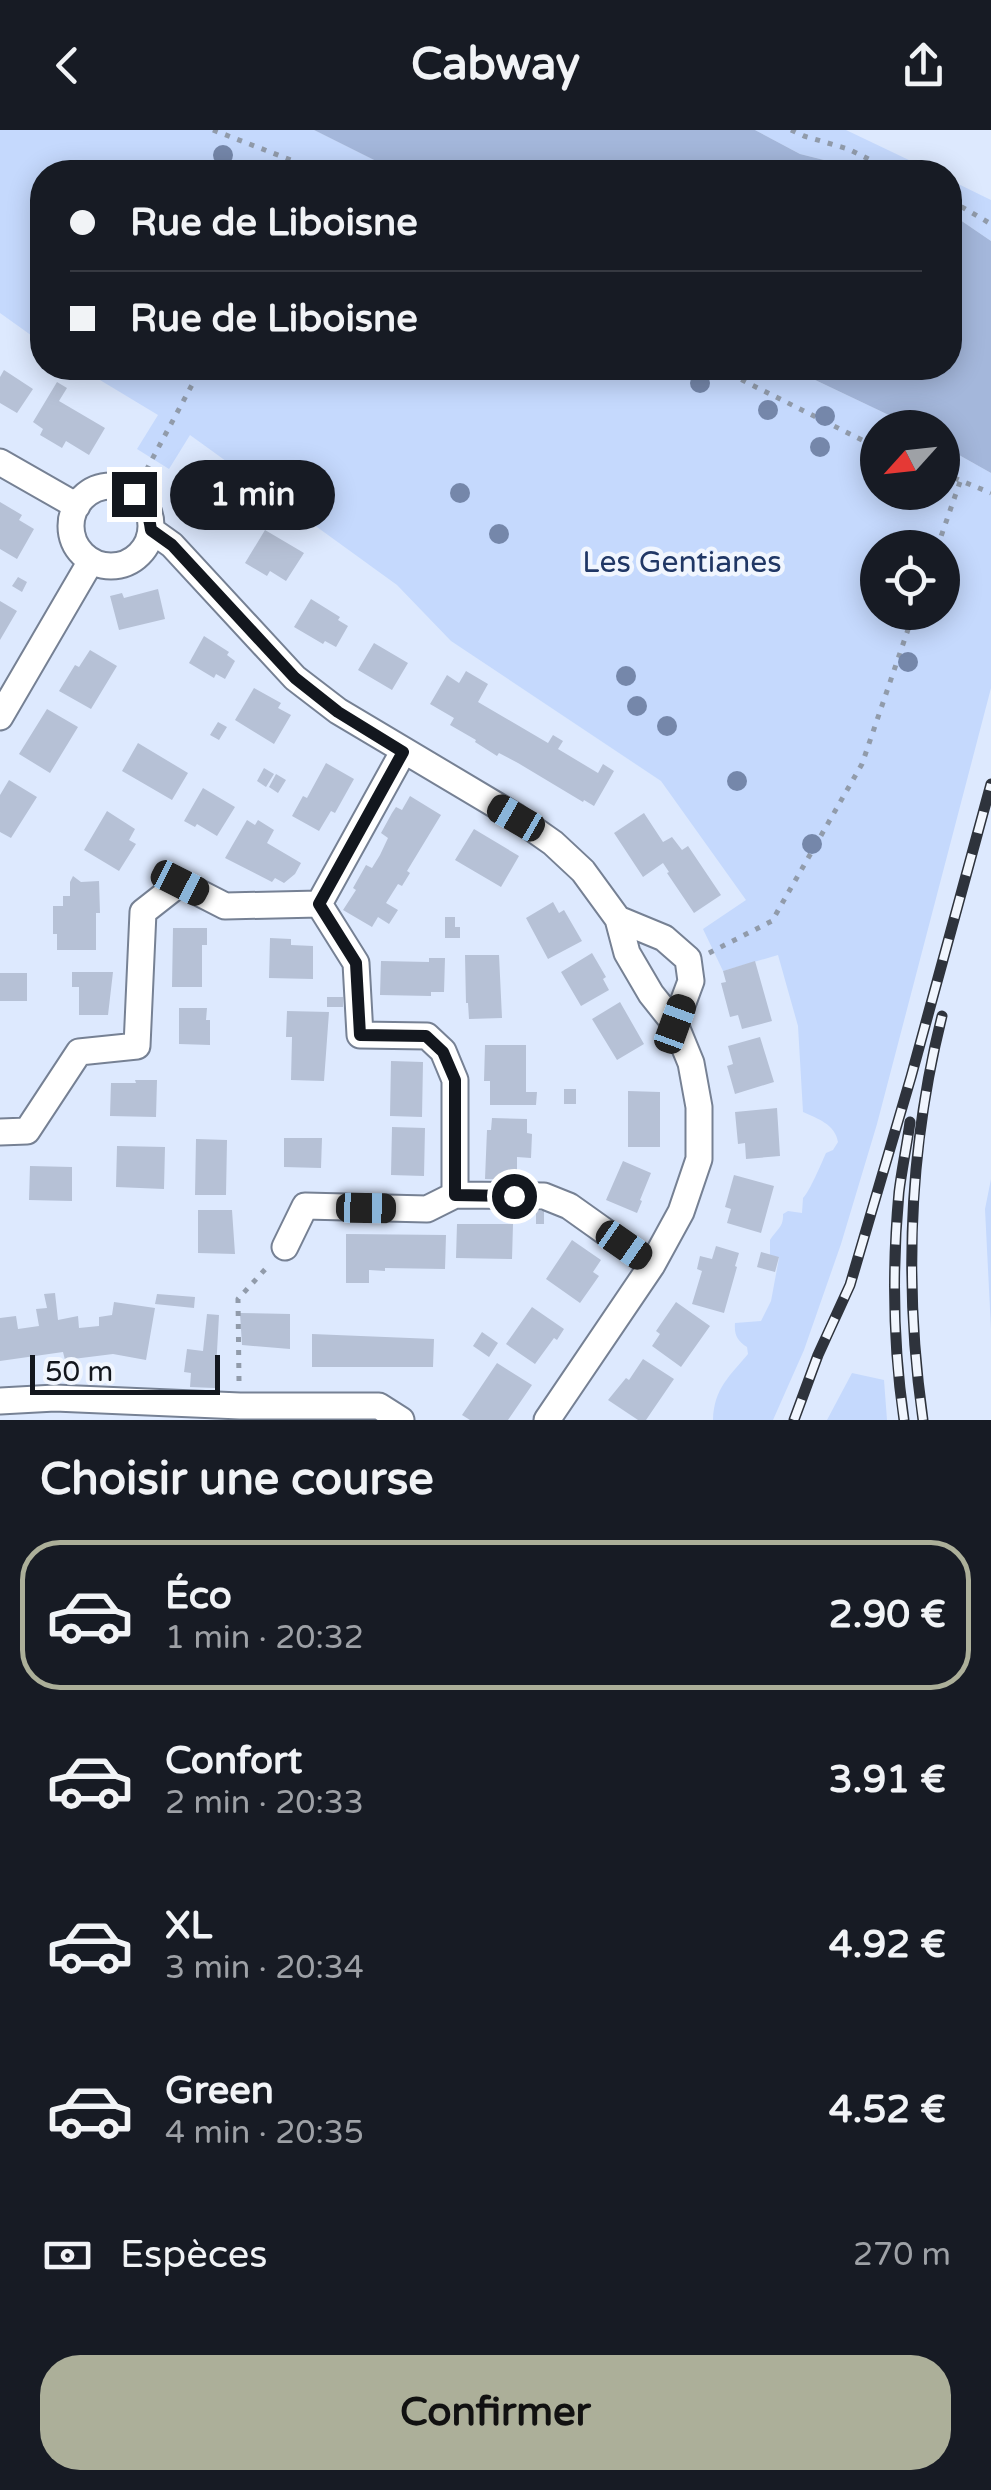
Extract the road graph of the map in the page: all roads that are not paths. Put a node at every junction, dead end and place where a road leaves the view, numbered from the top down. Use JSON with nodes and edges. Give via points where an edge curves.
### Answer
{"nodes":[{"id":1,"x":0,"y":462,"type":"edge"},
{"id":2,"x":76,"y":506,"type":"junction"},
{"id":3,"x":151,"y":530,"type":"junction"},
{"id":4,"x":91,"y":561,"type":"junction"},
{"id":5,"x":0,"y":717,"type":"edge"},
{"id":6,"x":403,"y":752,"type":"junction"},
{"id":7,"x":319,"y":904,"type":"junction"},
{"id":8,"x":618,"y":920,"type":"junction"},
{"id":9,"x":675,"y":1024,"type":"junction"},
{"id":10,"x":0,"y":1132,"type":"edge"},
{"id":11,"x":455,"y":1195,"type":"junction"},
{"id":12,"x":285,"y":1247,"type":"road end"},
{"id":13,"x":652,"y":1264,"type":"junction"},
{"id":14,"x":0,"y":1401,"type":"edge"},
{"id":15,"x":57,"y":1409,"type":"edge"},
{"id":16,"x":401,"y":1420,"type":"edge"},
{"id":17,"x":547,"y":1420,"type":"edge"}],
"edges":[{"from":1,"to":2,"type":"street"},
{"from":2,"to":3,"type":"street","via":[[96,489],[122,488],[144,503]]},
{"from":2,"to":4,"type":"street","via":[[75,542]]},
{"from":3,"to":4,"type":"street","via":[[136,557],[106,566]]},
{"from":3,"to":6,"type":"street","via":[[295,678]]},
{"from":4,"to":5,"type":"street"},
{"from":6,"to":7,"type":"street"},
{"from":6,"to":8,"type":"street","via":[[553,843]]},
{"from":7,"to":10,"type":"street","via":[[226,906],[180,883],[143,912],[137,1046],[79,1052],[27,1131]]},
{"from":7,"to":11,"type":"street","via":[[356,963],[360,1035],[426,1036],[443,1052],[455,1080]]},
{"from":8,"to":9,"type":"street","via":[[627,953]]},
{"from":8,"to":9,"type":"street","via":[[664,938],[688,959],[691,981]]},
{"from":9,"to":13,"type":"street","via":[[697,1092],[698,1159],[682,1212]]},
{"from":11,"to":12,"type":"street","via":[[427,1209],[305,1206]]},
{"from":11,"to":13,"type":"street","via":[[544,1196]]},
{"from":13,"to":17,"type":"street"},
{"from":14,"to":15,"type":"street"},
{"from":15,"to":16,"type":"street","via":[[379,1406]]}]}
